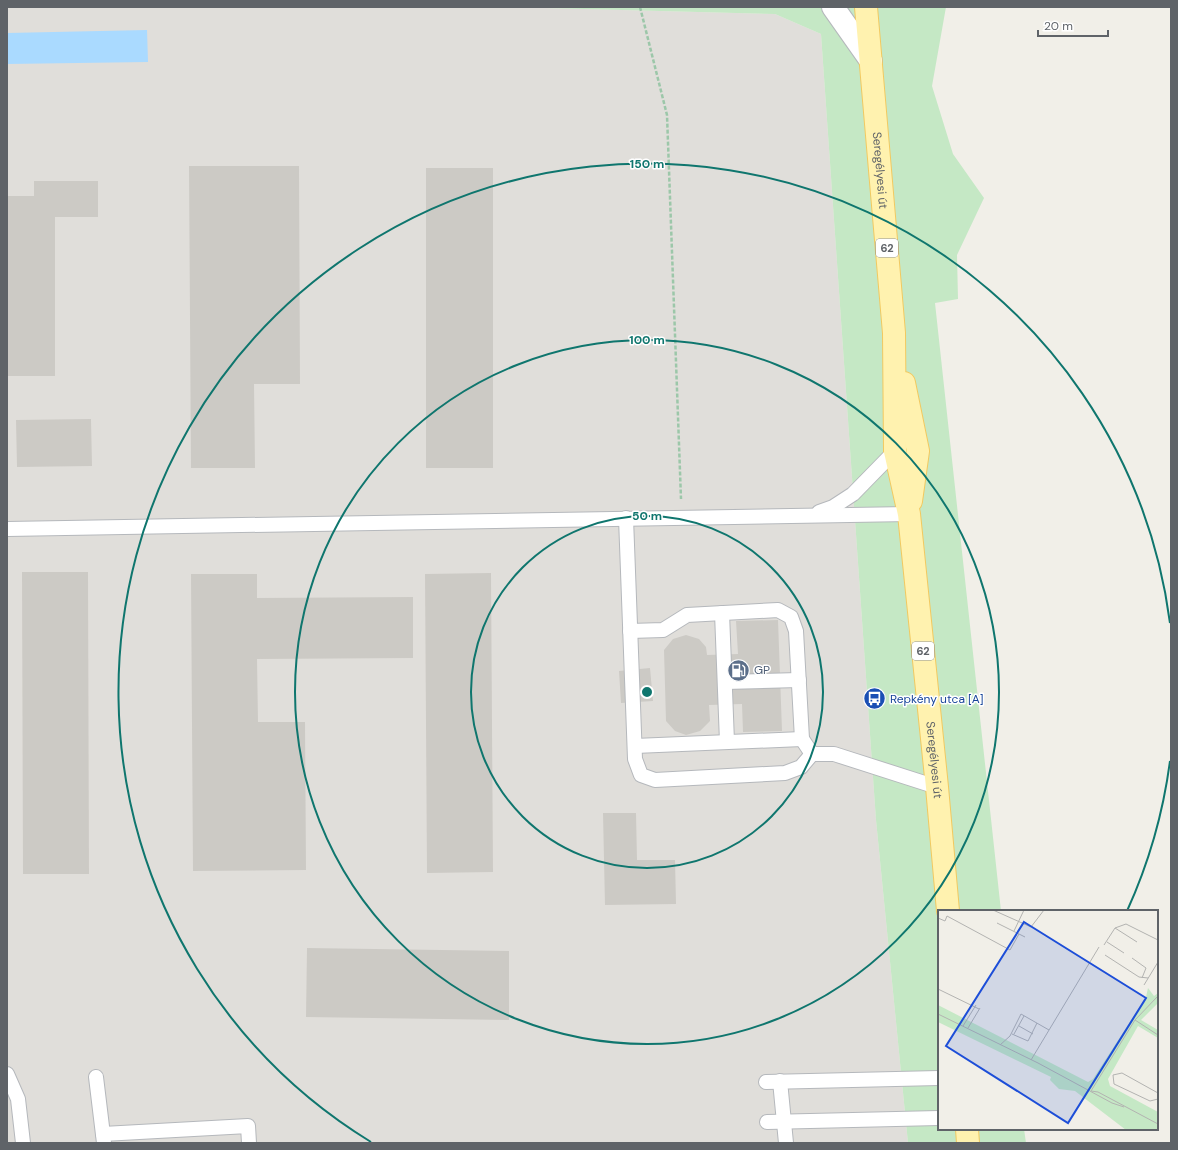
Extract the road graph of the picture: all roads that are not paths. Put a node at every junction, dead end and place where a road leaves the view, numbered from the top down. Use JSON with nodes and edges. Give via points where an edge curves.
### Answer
{"nodes":[{"id":1,"x":834,"y":7,"type":"edge"},
{"id":2,"x":866,"y":7,"type":"edge"},
{"id":3,"x":871,"y":61,"type":"junction"},
{"id":4,"x":894,"y":333,"type":"junction"},
{"id":5,"x":895,"y":451,"type":"junction"},
{"id":6,"x":909,"y":514,"type":"junction"},
{"id":7,"x":807,"y":515,"type":"junction"},
{"id":8,"x":626,"y":518,"type":"junction"},
{"id":9,"x":7,"y":529,"type":"edge"},
{"id":10,"x":722,"y":613,"type":"junction"},
{"id":11,"x":630,"y":631,"type":"junction"},
{"id":12,"x":799,"y":680,"type":"junction"},
{"id":13,"x":725,"y":682,"type":"junction"},
{"id":14,"x":802,"y":739,"type":"junction"},
{"id":15,"x":727,"y":742,"type":"junction"},
{"id":16,"x":635,"y":746,"type":"junction"},
{"id":17,"x":812,"y":754,"type":"junction"},
{"id":18,"x":937,"y":787,"type":"junction"},
{"id":19,"x":948,"y":910,"type":"edge"},
{"id":20,"x":7,"y":1074,"type":"edge"},
{"id":21,"x":96,"y":1077,"type":"dead end"},
{"id":22,"x":938,"y":1078,"type":"edge"},
{"id":23,"x":780,"y":1081,"type":"junction"},
{"id":24,"x":766,"y":1082,"type":"dead end"},
{"id":25,"x":938,"y":1118,"type":"edge"},
{"id":26,"x":783,"y":1120,"type":"junction"},
{"id":27,"x":766,"y":1122,"type":"dead end"},
{"id":28,"x":967,"y":1130,"type":"edge"},
{"id":29,"x":103,"y":1139,"type":"edge"},
{"id":30,"x":22,"y":1143,"type":"edge"},
{"id":31,"x":250,"y":1143,"type":"edge"},
{"id":32,"x":786,"y":1143,"type":"edge"},
{"id":33,"x":968,"y":1143,"type":"edge"}],
"edges":[{"from":1,"to":3,"type":"street"},
{"from":2,"to":3,"type":"main road","name":"Seregélyesi út","number":"62"},
{"from":3,"to":4,"type":"main road","name":"Seregélyesi út","number":"62"},
{"from":4,"to":5,"type":"main road","name":"Seregélyesi út","number":"62"},
{"from":4,"to":6,"type":"main road","name":"Seregélyesi út","number":"62","via":[[918,451]]},
{"from":5,"to":6,"type":"main road","name":"Seregélyesi út","number":"62"},
{"from":5,"to":7,"type":"lane","via":[[853,494],[833,508]]},
{"from":6,"to":7,"type":"lane"},
{"from":6,"to":18,"type":"main road","name":"Seregélyesi út","number":"62"},
{"from":7,"to":8,"type":"lane"},
{"from":8,"to":9,"type":"lane"},
{"from":8,"to":11,"type":"lane"},
{"from":10,"to":11,"type":"lane","via":[[687,616],[663,630]]},
{"from":10,"to":12,"type":"lane","via":[[778,610],[791,617],[796,631]]},
{"from":10,"to":13,"type":"lane"},
{"from":11,"to":16,"type":"lane"},
{"from":12,"to":13,"type":"lane"},
{"from":12,"to":14,"type":"lane"},
{"from":13,"to":15,"type":"lane"},
{"from":14,"to":15,"type":"lane"},
{"from":14,"to":17,"type":"lane"},
{"from":15,"to":16,"type":"lane"},
{"from":16,"to":17,"type":"lane","via":[[635,759],[641,775],[655,780],[785,773],[801,767]]},
{"from":17,"to":18,"type":"lane","via":[[834,754]]},
{"from":18,"to":19,"type":"main road","name":"Seregélyesi út","number":"62"},
{"from":20,"to":30,"type":"lane","via":[[18,1099]]},
{"from":21,"to":29,"type":"lane"},
{"from":22,"to":23,"type":"lane"},
{"from":23,"to":24,"type":"lane"},
{"from":23,"to":26,"type":"lane"},
{"from":25,"to":26,"type":"lane"},
{"from":26,"to":27,"type":"lane"},
{"from":26,"to":32,"type":"lane"},
{"from":28,"to":33,"type":"main road"},
{"from":29,"to":31,"type":"lane","via":[[248,1126]]}]}
